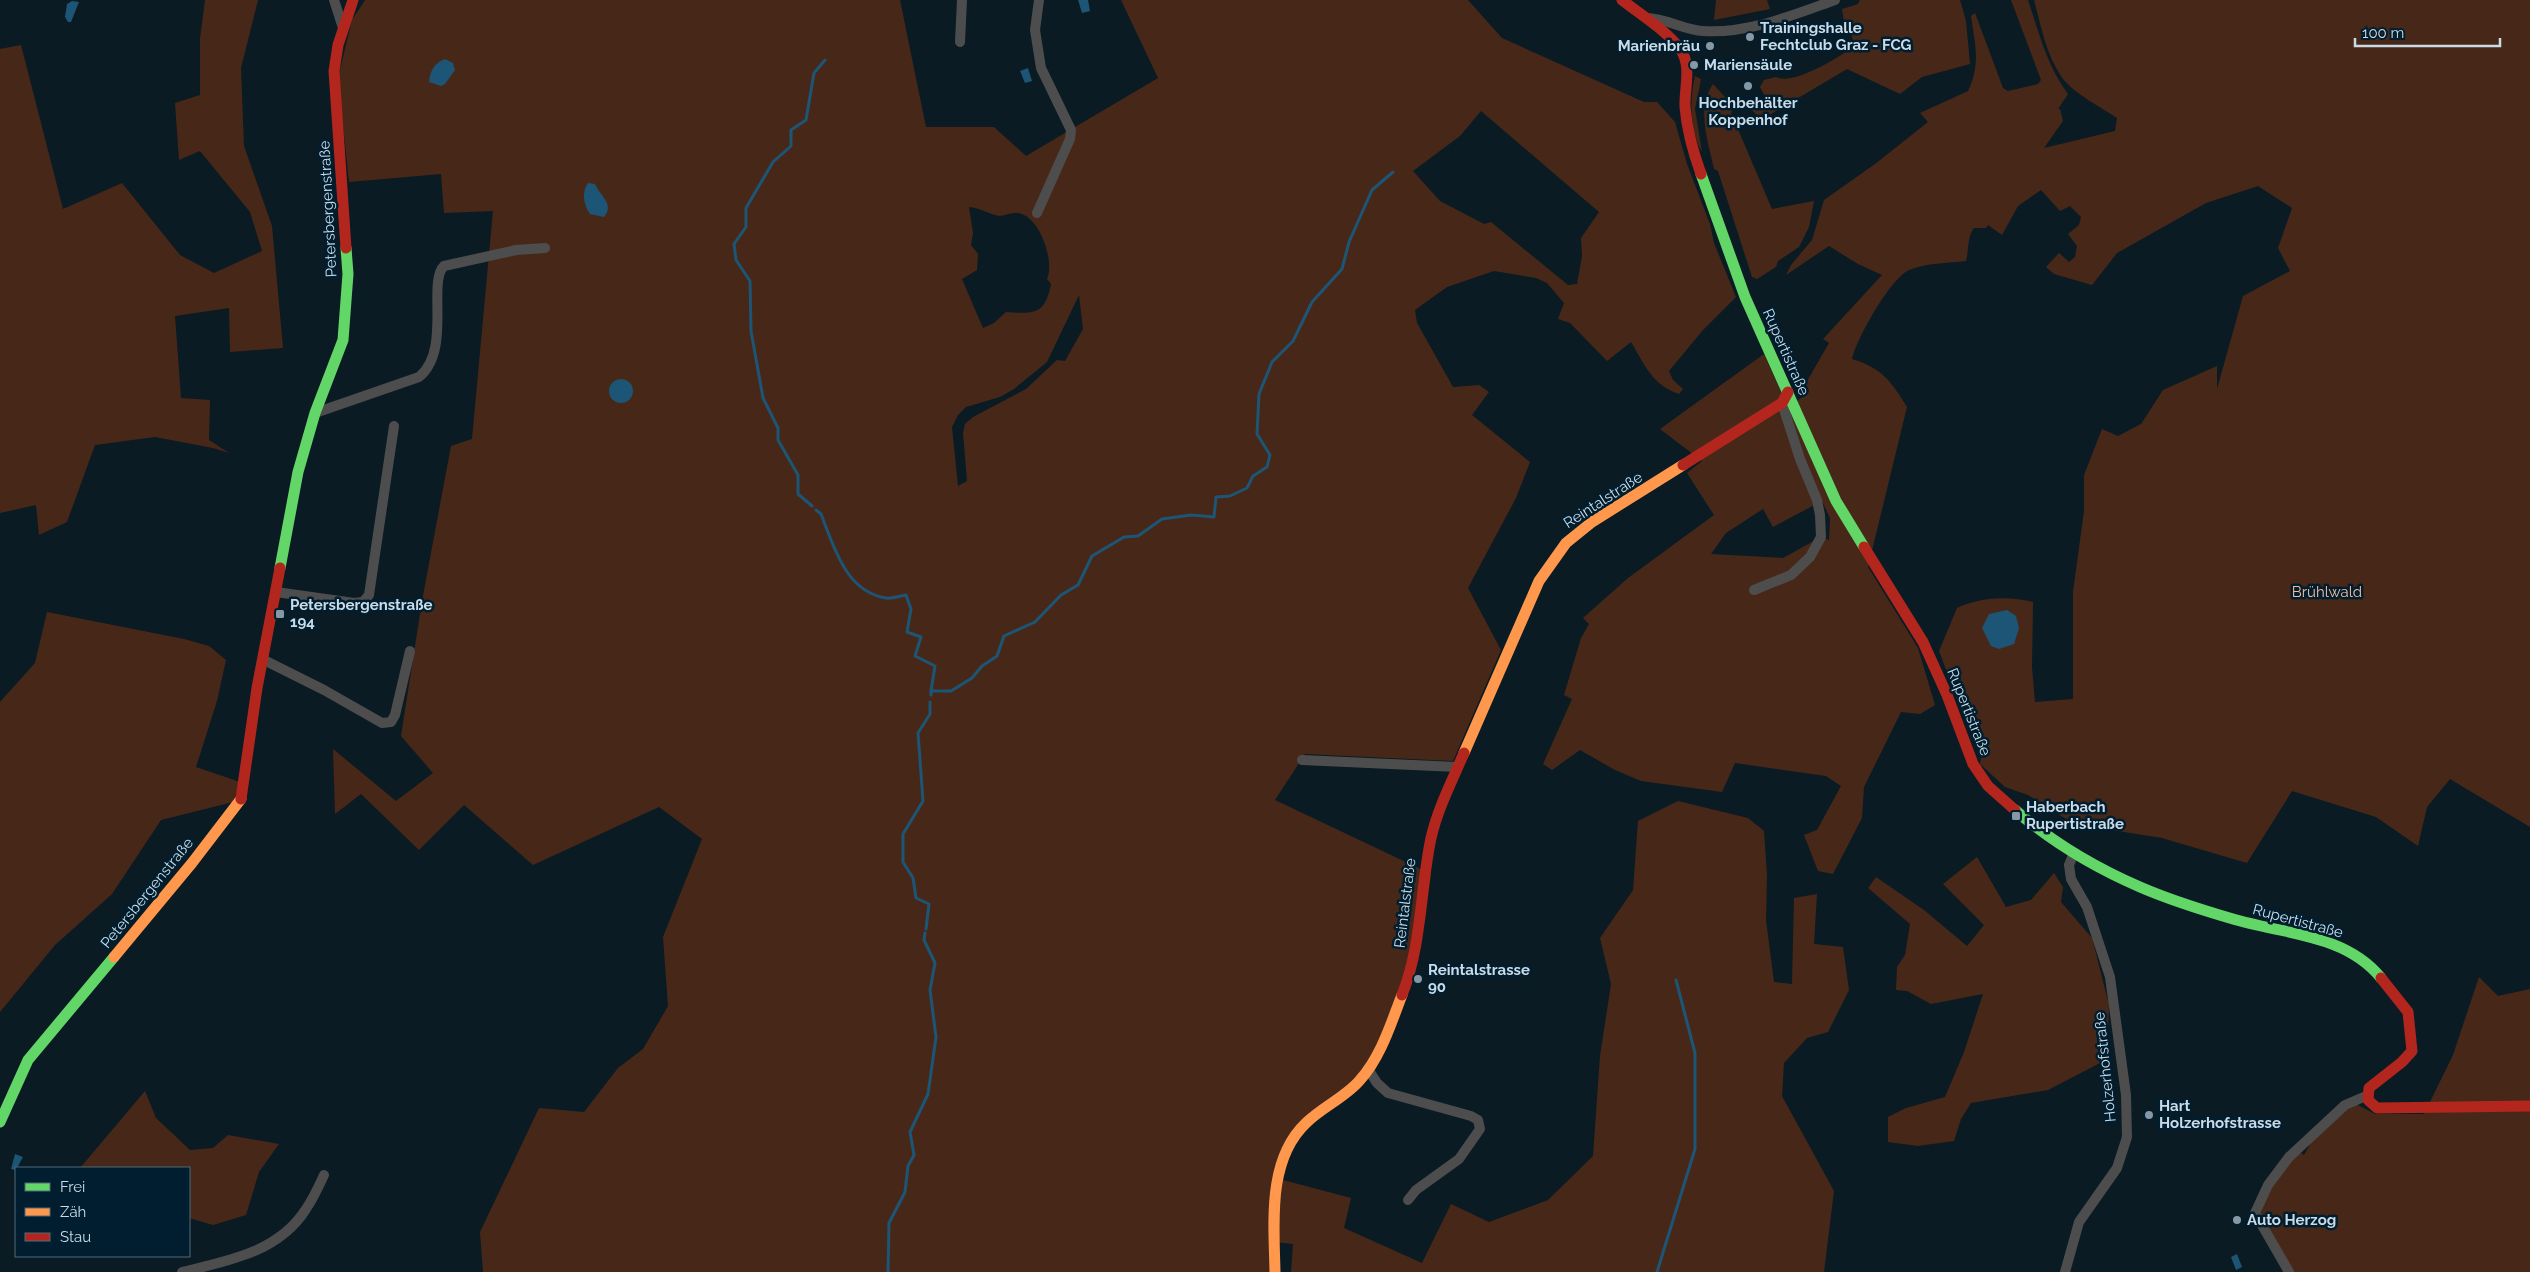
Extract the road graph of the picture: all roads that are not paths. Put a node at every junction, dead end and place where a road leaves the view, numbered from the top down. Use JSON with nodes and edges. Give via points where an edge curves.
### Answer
{"nodes":[{"id":1,"x":334,"y":0,"type":"edge"},
{"id":2,"x":353,"y":0,"type":"edge"},
{"id":3,"x":962,"y":0,"type":"edge"},
{"id":4,"x":1039,"y":0,"type":"edge"},
{"id":5,"x":1622,"y":0,"type":"edge"},
{"id":6,"x":1835,"y":0,"type":"edge"},
{"id":7,"x":1646,"y":18,"type":"junction"},
{"id":8,"x":343,"y":28,"type":"junction"},
{"id":9,"x":960,"y":42,"type":"dead end"},
{"id":10,"x":1037,"y":213,"type":"dead end"},
{"id":11,"x":545,"y":248,"type":"dead end"},
{"id":12,"x":1788,"y":392,"type":"junction"},
{"id":13,"x":1782,"y":402,"type":"junction"},
{"id":14,"x":314,"y":414,"type":"junction"},
{"id":15,"x":394,"y":426,"type":"dead end"},
{"id":16,"x":1754,"y":590,"type":"dead end"},
{"id":17,"x":276,"y":592,"type":"junction"},
{"id":18,"x":410,"y":651,"type":"dead end"},
{"id":19,"x":264,"y":660,"type":"junction"},
{"id":20,"x":1302,"y":760,"type":"dead end"},
{"id":21,"x":1457,"y":767,"type":"junction"},
{"id":22,"x":2074,"y":852,"type":"junction"},
{"id":23,"x":1368,"y":1069,"type":"junction"},
{"id":24,"x":2366,"y":1096,"type":"junction"},
{"id":25,"x":2530,"y":1106,"type":"edge"},
{"id":26,"x":0,"y":1122,"type":"edge"},
{"id":27,"x":324,"y":1175,"type":"dead end"},
{"id":28,"x":1408,"y":1200,"type":"dead end"},
{"id":29,"x":182,"y":1272,"type":"edge"},
{"id":30,"x":1275,"y":1272,"type":"edge"},
{"id":31,"x":2065,"y":1272,"type":"edge"},
{"id":32,"x":2289,"y":1272,"type":"edge"}],
"edges":[{"from":1,"to":8,"type":"street"},
{"from":2,"to":8,"type":"street","name":"Petersbergenstraße"},
{"from":3,"to":9,"type":"street"},
{"from":4,"to":10,"type":"street","via":[[1035,30],[1041,68],[1071,130]]},
{"from":5,"to":7,"type":"street","name":"Rupertistraße"},
{"from":6,"to":7,"type":"street","via":[[1777,21],[1725,31],[1700,31],[1657,18]]},
{"from":7,"to":12,"type":"street","name":"Rupertistraße","via":[[1671,39],[1684,56],[1690,143],[1742,288]]},
{"from":8,"to":14,"type":"street","name":"Petersbergenstraße","via":[[334,71],[348,274],[343,340]]},
{"from":11,"to":14,"type":"street","via":[[516,250],[444,266],[438,274],[438,324],[432,358],[424,372],[419,377]]},
{"from":12,"to":13,"type":"street","name":"Reintalstraße"},
{"from":12,"to":22,"type":"street","name":"Rupertistraße","via":[[1836,501],[1923,642],[1973,764],[1988,786],[2017,812]]},
{"from":13,"to":16,"type":"street","via":[[1817,500],[1821,537],[1810,557],[1791,575]]},
{"from":13,"to":21,"type":"street","name":"Reintalstraße","via":[[1592,522],[1566,543],[1539,581]]},
{"from":14,"to":17,"type":"street","name":"Petersbergenstraße","via":[[298,472]]},
{"from":15,"to":17,"type":"street","via":[[368,595],[363,602],[354,603]]},
{"from":17,"to":19,"type":"street","name":"Petersbergenstraße"},
{"from":18,"to":19,"type":"street","via":[[395,715],[391,722],[382,723]]},
{"from":19,"to":26,"type":"street","name":"Petersbergenstraße","via":[[241,800],[28,1060]]},
{"from":20,"to":21,"type":"street"},
{"from":21,"to":23,"type":"street","name":"Reintalstraße","via":[[1428,844],[1420,927],[1411,967]]},
{"from":22,"to":24,"type":"street","name":"Rupertistraße","via":[[2140,887],[2186,904],[2315,938],[2360,957],[2408,1012],[2412,1051],[2401,1064],[2373,1083]]},
{"from":22,"to":31,"type":"street","name":"Holzerhofstraße","via":[[2069,865],[2071,879],[2087,907],[2110,977],[2126,1095],[2127,1137],[2116,1168],[2080,1222]]},
{"from":23,"to":28,"type":"street","via":[[1388,1093],[1478,1120],[1480,1128],[1459,1159],[1416,1190]]},
{"from":23,"to":30,"type":"street","name":"Reintalstraße","via":[[1359,1082],[1320,1109],[1303,1126],[1286,1152],[1276,1192]]},
{"from":24,"to":25,"type":"street","via":[[2372,1105],[2382,1109]]},
{"from":24,"to":32,"type":"street","via":[[2345,1104],[2289,1158],[2268,1186],[2255,1213]]},
{"from":27,"to":29,"type":"street","via":[[306,1210],[290,1229],[271,1243],[236,1260]]}]}
